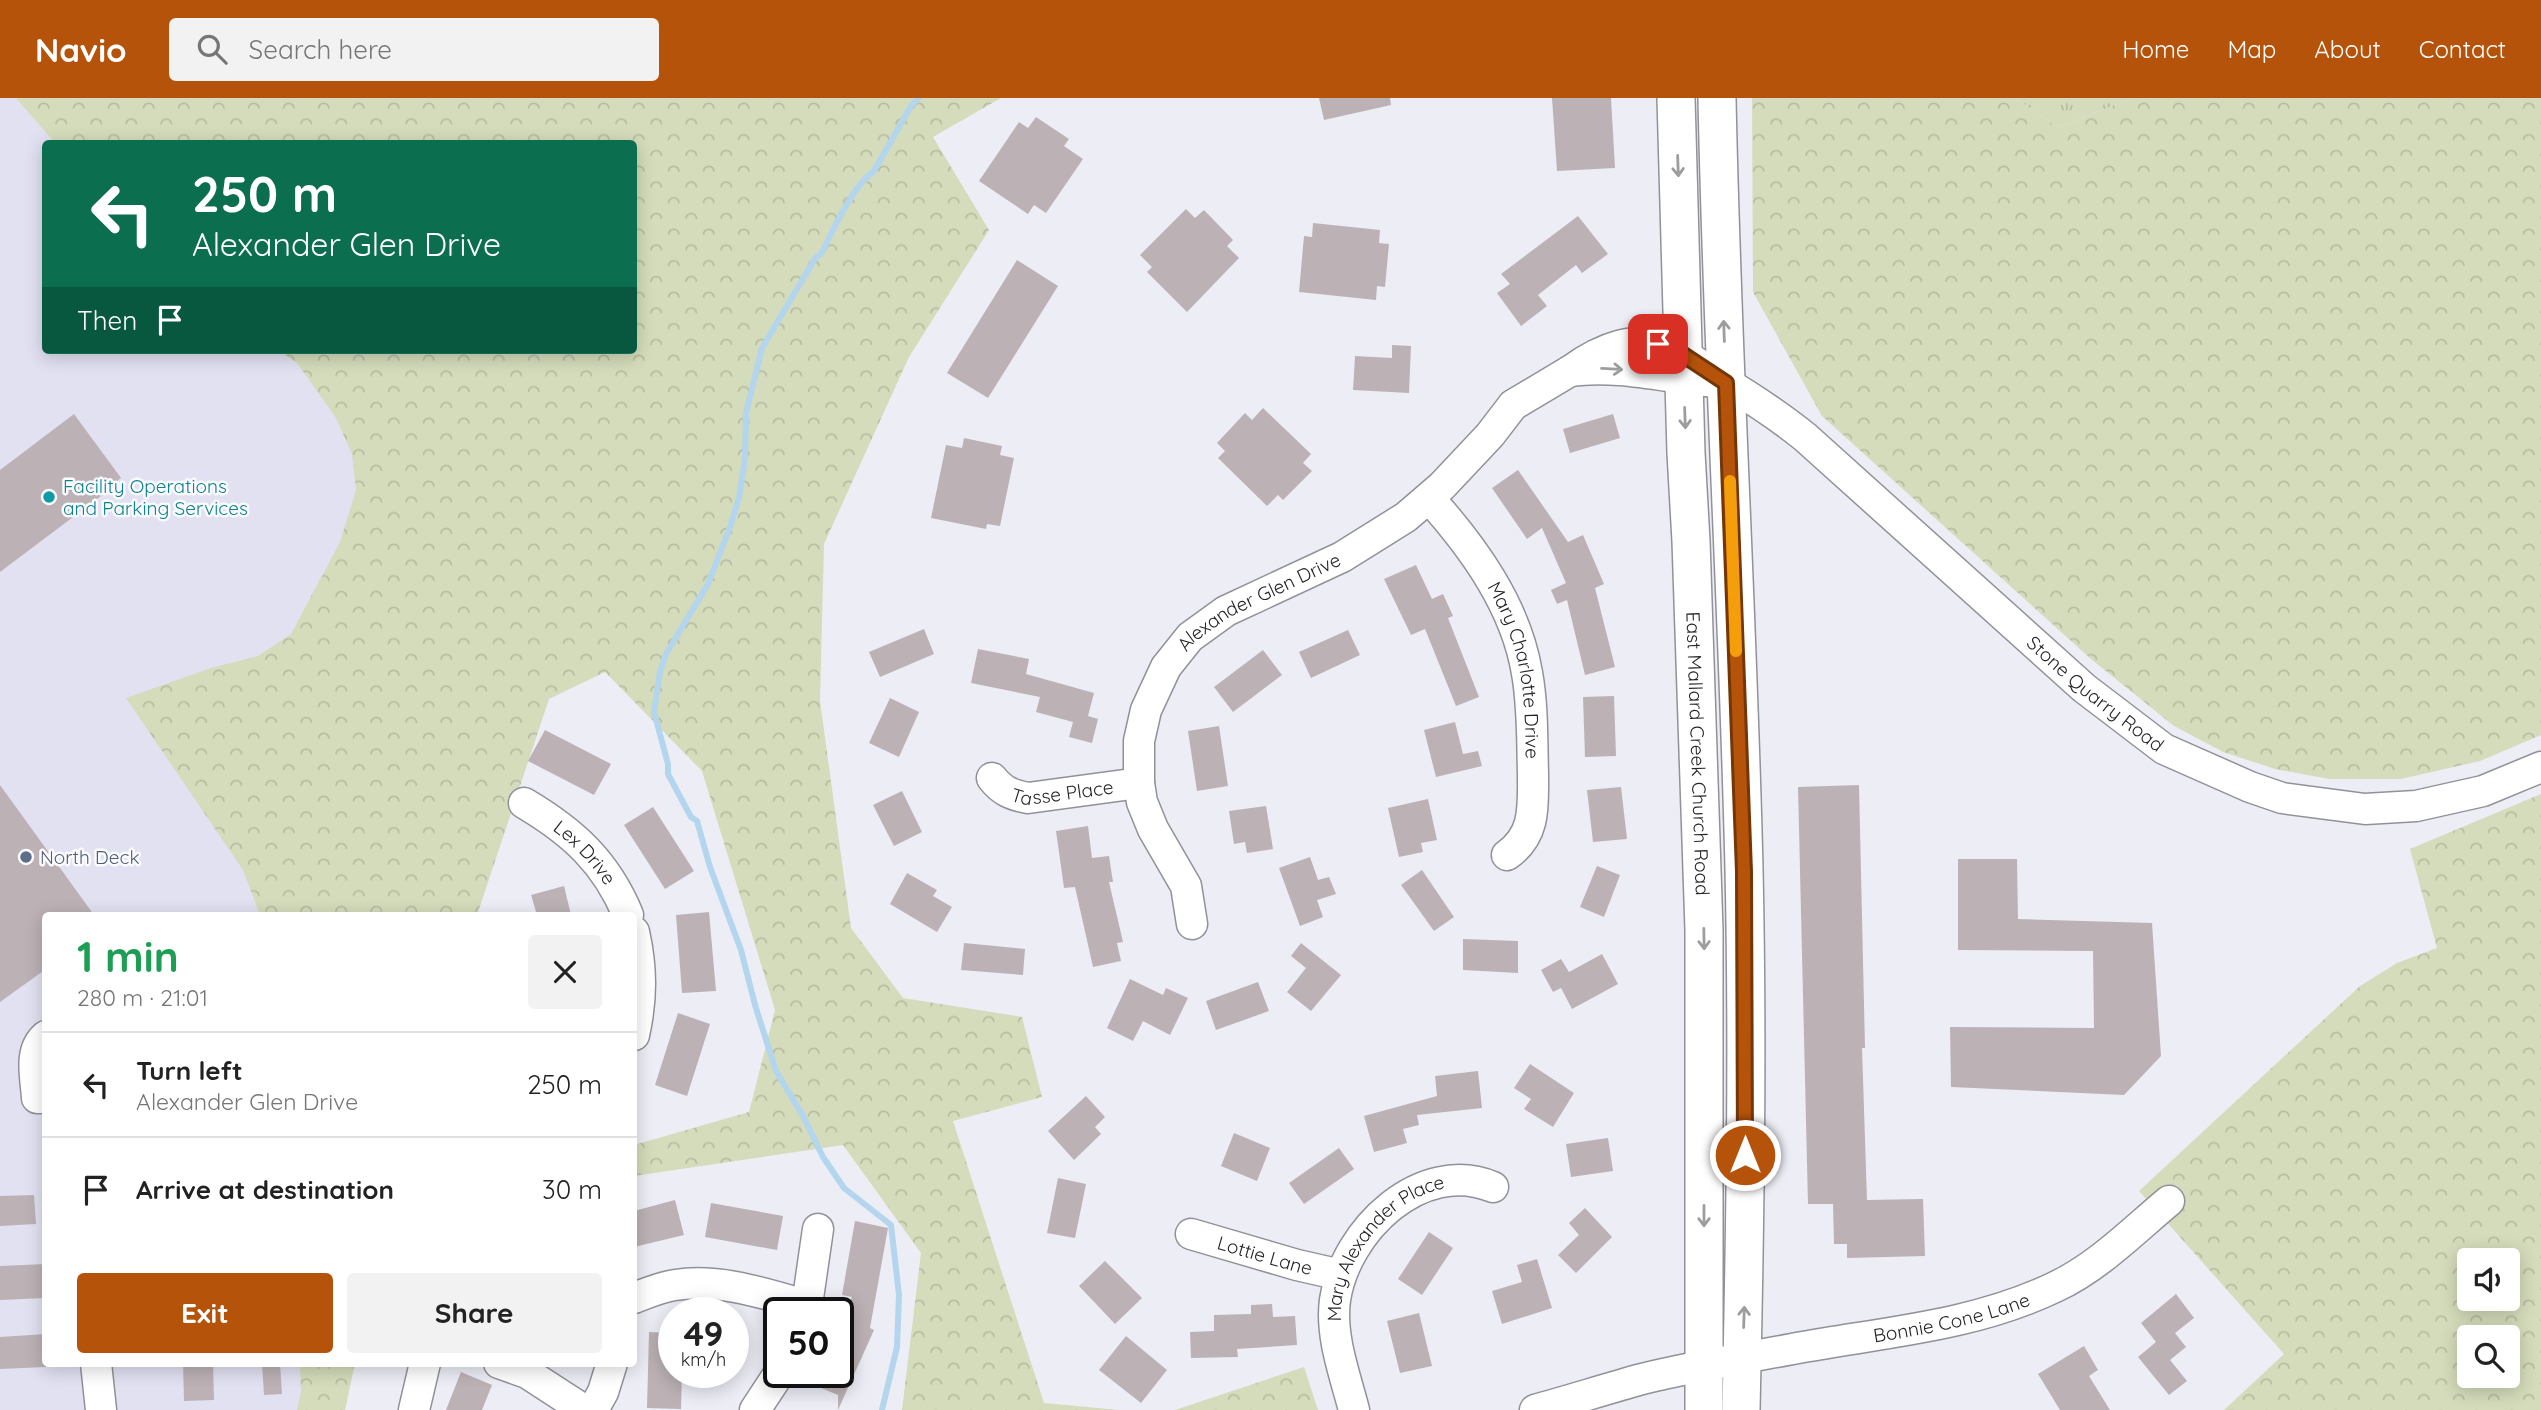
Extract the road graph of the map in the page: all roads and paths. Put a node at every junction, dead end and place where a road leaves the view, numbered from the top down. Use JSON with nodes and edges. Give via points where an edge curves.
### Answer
{"nodes":[{"id":1,"x":1676,"y":98,"type":"edge"},
{"id":2,"x":1717,"y":98,"type":"edge"},
{"id":3,"x":1684,"y":367,"type":"junction"},
{"id":4,"x":1726,"y":383,"type":"junction"},
{"id":5,"x":1429,"y":498,"type":"junction"},
{"id":6,"x":2541,"y":767,"type":"edge"},
{"id":7,"x":992,"y":778,"type":"dead end"},
{"id":8,"x":1139,"y":783,"type":"junction"},
{"id":9,"x":524,"y":803,"type":"dead end"},
{"id":10,"x":1507,"y":855,"type":"dead end"},
{"id":11,"x":627,"y":912,"type":"edge"},
{"id":12,"x":1192,"y":924,"type":"dead end"},
{"id":13,"x":637,"y":947,"type":"edge"},
{"id":14,"x":637,"y":1017,"type":"edge"},
{"id":15,"x":42,"y":1040,"type":"edge"},
{"id":16,"x":42,"y":1098,"type":"edge"},
{"id":17,"x":1493,"y":1187,"type":"dead end"},
{"id":18,"x":2168,"y":1201,"type":"dead end"},
{"id":19,"x":818,"y":1230,"type":"dead end"},
{"id":20,"x":1191,"y":1234,"type":"dead end"},
{"id":21,"x":1341,"y":1275,"type":"junction"},
{"id":22,"x":637,"y":1297,"type":"edge"},
{"id":23,"x":770,"y":1297,"type":"edge"},
{"id":24,"x":809,"y":1297,"type":"edge"},
{"id":25,"x":1742,"y":1360,"type":"junction"},
{"id":26,"x":1703,"y":1366,"type":"junction"},
{"id":27,"x":96,"y":1367,"type":"edge"},
{"id":28,"x":424,"y":1367,"type":"edge"},
{"id":29,"x":510,"y":1367,"type":"edge"},
{"id":30,"x":611,"y":1367,"type":"edge"},
{"id":31,"x":769,"y":1388,"type":"edge"},
{"id":32,"x":101,"y":1410,"type":"edge"},
{"id":33,"x":414,"y":1410,"type":"edge"},
{"id":34,"x":584,"y":1410,"type":"edge"},
{"id":35,"x":593,"y":1410,"type":"edge"},
{"id":36,"x":755,"y":1410,"type":"edge"},
{"id":37,"x":1354,"y":1410,"type":"edge"},
{"id":38,"x":1535,"y":1410,"type":"edge"},
{"id":39,"x":1704,"y":1410,"type":"edge"},
{"id":40,"x":1741,"y":1410,"type":"edge"}],
"edges":[{"from":1,"to":3,"type":"main road","name":"East Mallard Creek Church Road","one_way":true},
{"from":4,"to":2,"type":"main road","one_way":true},
{"from":3,"to":4,"type":"street","name":"Alexander Glen Drive"},
{"from":3,"to":5,"type":"street","name":"Alexander Glen Drive","via":[[1663,346],[1639,342],[1602,351],[1513,405]]},
{"from":3,"to":26,"type":"main road","name":"East Mallard Creek Church Road","one_way":true,"via":[[1704,930]]},
{"from":4,"to":6,"type":"street","name":"Stone Quarry Road","via":[[1805,437],[2084,688],[2164,749],[2282,798],[2365,809],[2416,806],[2483,791]]},
{"from":25,"to":4,"type":"main road","one_way":true,"via":[[1744,872]]},
{"from":5,"to":8,"type":"street","name":"Alexander Glen Drive","via":[[1342,558],[1226,611],[1190,637],[1166,667],[1146,710],[1139,741]]},
{"from":5,"to":10,"type":"street","name":"Mary Charlotte Drive","via":[[1461,533],[1487,572],[1509,615],[1527,672],[1533,813],[1525,838]]},
{"from":7,"to":8,"type":"street","name":"Tasse Place","via":[[1013,795],[1028,798]]},
{"from":8,"to":12,"type":"street","name":"Alexander Glen Drive","via":[[1153,829],[1186,886]]},
{"from":9,"to":11,"type":"street","name":"Lex Drive","via":[[582,843],[596,858]]},
{"from":13,"to":14,"type":"street","via":[[641,994]]},
{"from":15,"to":16,"type":"street","via":[[35,1062],[37,1098]]},
{"from":17,"to":21,"type":"street","name":"Mary Alexander Place","via":[[1463,1179],[1429,1186],[1402,1199],[1360,1237]]},
{"from":18,"to":25,"type":"street","name":"Bonnie Cone Lane","via":[[2075,1276],[2005,1307]]},
{"from":19,"to":24,"type":"street"},
{"from":20,"to":21,"type":"street","name":"Lottie Lane"},
{"from":21,"to":37,"type":"street","name":"Mary Alexander Place","via":[[1335,1328]]},
{"from":22,"to":23,"type":"street","via":[[677,1284],[736,1286]]},
{"from":25,"to":26,"type":"street","name":"Bonnie Cone Lane"},
{"from":25,"to":40,"type":"main road"},
{"from":26,"to":38,"type":"street","name":"Bonnie Cone Lane"},
{"from":26,"to":39,"type":"main road","name":"East Mallard Creek Church Road"},
{"from":27,"to":32,"type":"street"},
{"from":28,"to":33,"type":"street"},
{"from":29,"to":34,"type":"street"},
{"from":30,"to":35,"type":"street"},
{"from":31,"to":36,"type":"street"}]}
